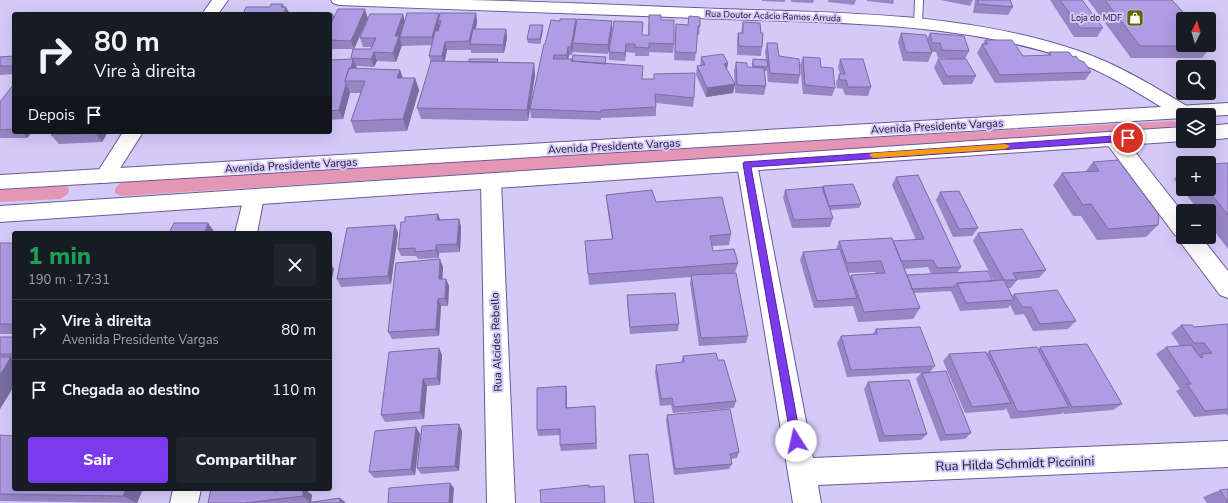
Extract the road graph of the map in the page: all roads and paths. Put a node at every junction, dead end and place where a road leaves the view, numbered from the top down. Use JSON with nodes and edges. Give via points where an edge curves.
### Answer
{"nodes":[{"id":1,"x":220,"y":0,"type":"edge"},
{"id":2,"x":339,"y":0,"type":"edge"},
{"id":3,"x":919,"y":0,"type":"edge"},
{"id":4,"x":211,"y":12,"type":"edge"},
{"id":5,"x":918,"y":24,"type":"junction"},
{"id":6,"x":1177,"y":108,"type":"edge"},
{"id":7,"x":1228,"y":109,"type":"edge"},
{"id":8,"x":1216,"y":110,"type":"edge"},
{"id":9,"x":1176,"y":114,"type":"edge"},
{"id":10,"x":132,"y":134,"type":"edge"},
{"id":11,"x":1176,"y":135,"type":"edge"},
{"id":12,"x":1114,"y":139,"type":"junction"},
{"id":13,"x":747,"y":164,"type":"junction"},
{"id":14,"x":105,"y":176,"type":"junction"},
{"id":15,"x":491,"y":181,"type":"junction"},
{"id":16,"x":0,"y":182,"type":"edge"},
{"id":17,"x":254,"y":197,"type":"junction"},
{"id":18,"x":82,"y":209,"type":"junction"},
{"id":19,"x":0,"y":214,"type":"edge"},
{"id":20,"x":1176,"y":220,"type":"edge"},
{"id":21,"x":246,"y":231,"type":"edge"},
{"id":22,"x":1194,"y":244,"type":"edge"},
{"id":23,"x":1228,"y":288,"type":"edge"},
{"id":24,"x":1228,"y":454,"type":"edge"},
{"id":25,"x":801,"y":472,"type":"junction"},
{"id":26,"x":187,"y":491,"type":"edge"},
{"id":27,"x":184,"y":503,"type":"edge"},
{"id":28,"x":501,"y":503,"type":"edge"},
{"id":29,"x":807,"y":503,"type":"edge"}],
"edges":[{"from":1,"to":4,"type":"main road"},
{"from":2,"to":5,"type":"main road","name":"Rua Doutor Acácio Ramos Arruda","via":[[800,17]]},
{"from":3,"to":5,"type":"lane"},
{"from":5,"to":6,"type":"main road","name":"Rua Doutor Acácio Ramos Arruda","via":[[984,34],[1069,53],[1128,78]]},
{"from":7,"to":8,"type":"main road","name":"Avenida Presidente Vargas"},
{"from":9,"to":14,"type":"main road","name":"Avenida Presidente Vargas"},
{"from":10,"to":14,"type":"main road"},
{"from":11,"to":12,"type":"main road"},
{"from":12,"to":13,"type":"main road"},
{"from":12,"to":20,"type":"main road"},
{"from":13,"to":15,"type":"main road"},
{"from":13,"to":25,"type":"main road"},
{"from":14,"to":16,"type":"main road","name":"Avenida Presidente Vargas"},
{"from":14,"to":18,"type":"main road"},
{"from":15,"to":17,"type":"main road"},
{"from":15,"to":28,"type":"main road","name":"Rua Alcides Rebello"},
{"from":17,"to":18,"type":"main road"},
{"from":17,"to":21,"type":"main road"},
{"from":18,"to":19,"type":"main road"},
{"from":22,"to":23,"type":"main road"},
{"from":24,"to":25,"type":"main road","name":"Rua Hilda Schmidt Piccinini"},
{"from":25,"to":29,"type":"main road"},
{"from":26,"to":27,"type":"main road"}]}
